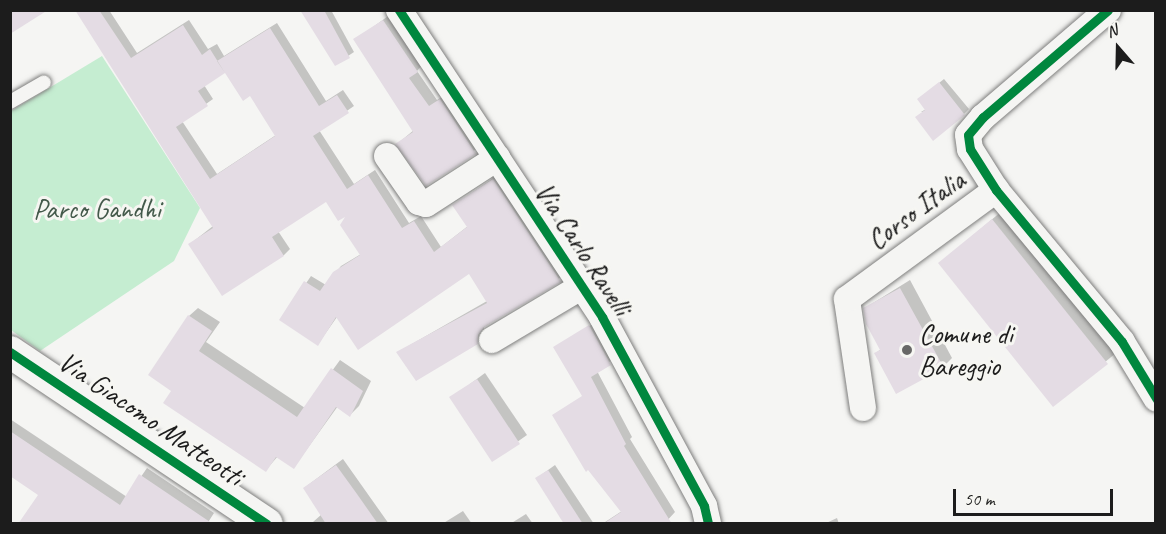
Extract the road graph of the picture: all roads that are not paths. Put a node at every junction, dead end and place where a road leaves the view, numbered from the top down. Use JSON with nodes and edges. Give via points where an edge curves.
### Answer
{"nodes":[{"id":1,"x":399,"y":10,"type":"edge"},
{"id":2,"x":1108,"y":10,"type":"edge"},
{"id":3,"x":44,"y":82,"type":"dead end"},
{"id":4,"x":10,"y":102,"type":"edge"},
{"id":5,"x":387,"y":156,"type":"dead end"},
{"id":6,"x":497,"y":158,"type":"junction"},
{"id":7,"x":996,"y":190,"type":"junction"},
{"id":8,"x":581,"y":286,"type":"junction"},
{"id":9,"x":492,"y":340,"type":"dead end"},
{"id":10,"x":10,"y":352,"type":"edge"},
{"id":11,"x":1155,"y":398,"type":"edge"},
{"id":12,"x":863,"y":408,"type":"dead end"},
{"id":13,"x":262,"y":522,"type":"edge"},
{"id":14,"x":708,"y":524,"type":"edge"}],
"edges":[{"from":1,"to":6,"type":"street","name":"Via Carlo Ravelli"},
{"from":2,"to":7,"type":"street","name":"Corso Italia","via":[[983,117],[968,135],[970,149]]},
{"from":3,"to":4,"type":"lane"},
{"from":5,"to":6,"type":"street","via":[[419,202],[426,204]]},
{"from":6,"to":8,"type":"street","name":"Via Carlo Ravelli"},
{"from":7,"to":11,"type":"street","via":[[1122,342]]},
{"from":7,"to":12,"type":"street","name":"Corso Italia","via":[[847,299]]},
{"from":8,"to":9,"type":"street"},
{"from":8,"to":14,"type":"street","name":"Via Carlo Ravelli","via":[[691,482]]},
{"from":10,"to":13,"type":"street","name":"Via Giacomo Matteotti"}]}
